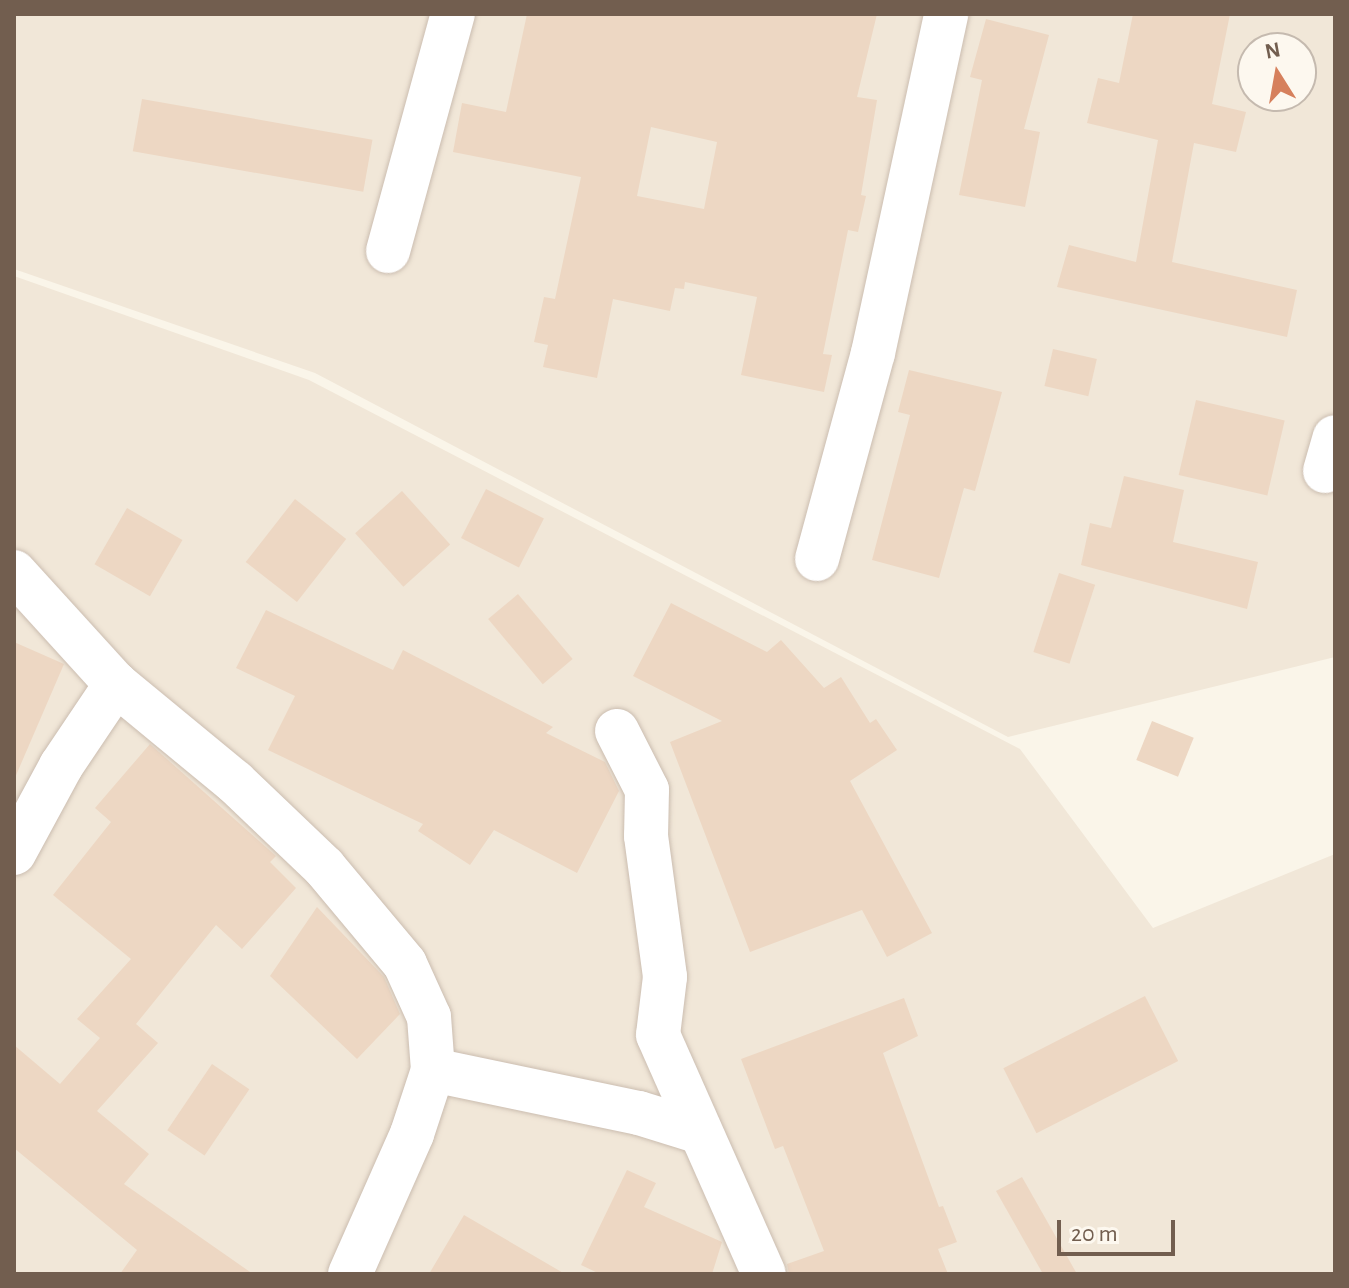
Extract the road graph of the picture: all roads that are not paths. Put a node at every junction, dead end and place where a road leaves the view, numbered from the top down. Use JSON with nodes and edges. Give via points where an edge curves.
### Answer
{"nodes":[{"id":1,"x":453,"y":14,"type":"edge"},
{"id":2,"x":946,"y":14,"type":"edge"},
{"id":3,"x":388,"y":251,"type":"dead end"},
{"id":4,"x":817,"y":559,"type":"dead end"},
{"id":5,"x":14,"y":572,"type":"edge"},
{"id":6,"x":116,"y":684,"type":"junction"},
{"id":7,"x":617,"y":731,"type":"dead end"},
{"id":8,"x":14,"y":853,"type":"edge"},
{"id":9,"x":433,"y":1070,"type":"junction"},
{"id":10,"x":700,"y":1132,"type":"junction"},
{"id":11,"x":350,"y":1274,"type":"edge"},
{"id":12,"x":764,"y":1274,"type":"edge"}],
"edges":[{"from":1,"to":3,"type":"street"},
{"from":2,"to":4,"type":"street","via":[[873,353]]},
{"from":5,"to":6,"type":"street"},
{"from":6,"to":8,"type":"street","via":[[61,766]]},
{"from":6,"to":9,"type":"street","via":[[235,782],[324,867],[405,964],[429,1017]]},
{"from":7,"to":10,"type":"street","via":[[647,790],[646,836],[665,977],[658,1035]]},
{"from":9,"to":10,"type":"street","via":[[639,1113]]},
{"from":9,"to":11,"type":"street","via":[[412,1134]]},
{"from":10,"to":12,"type":"street"}]}
